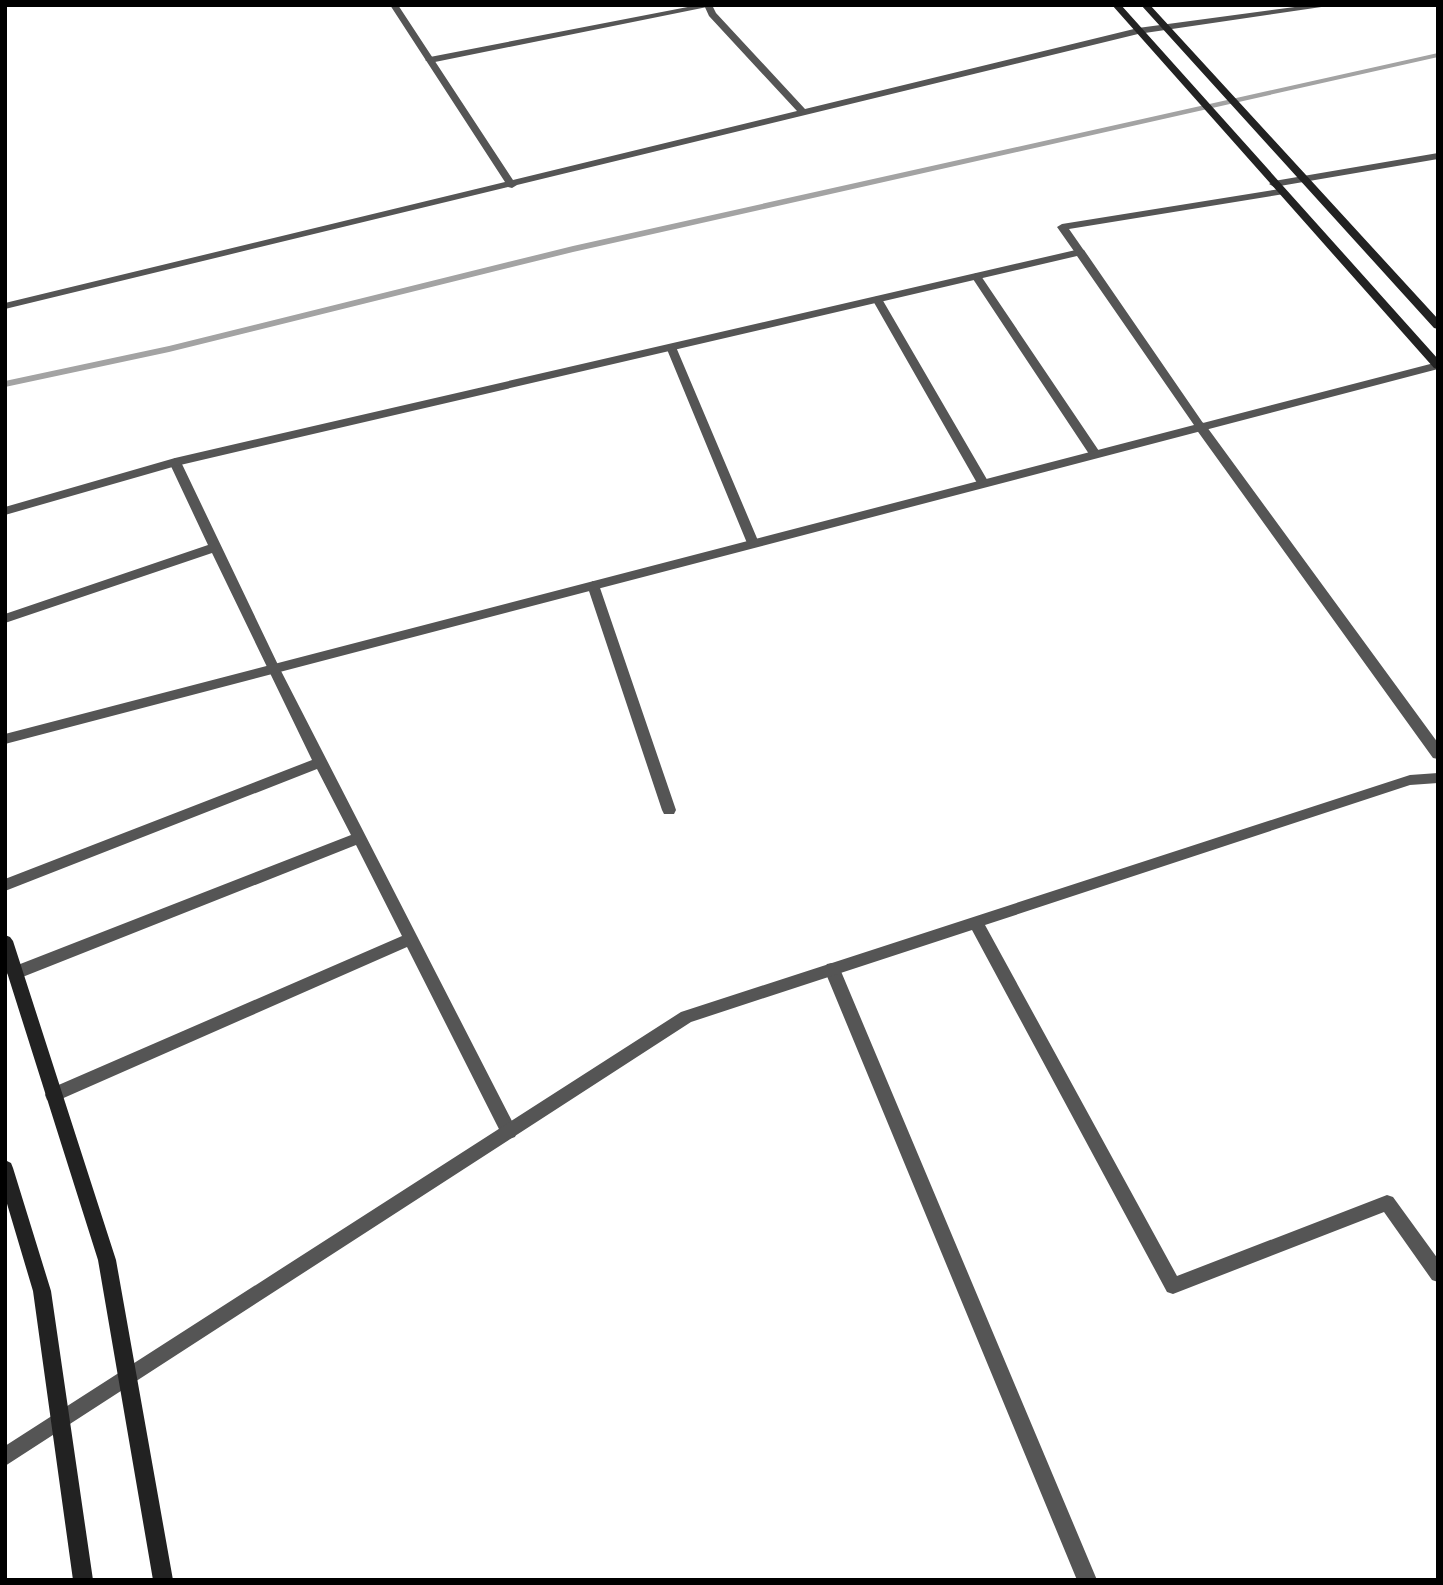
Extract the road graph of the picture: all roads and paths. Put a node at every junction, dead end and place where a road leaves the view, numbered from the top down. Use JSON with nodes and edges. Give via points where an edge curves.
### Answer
{"nodes":[{"id":1,"x":394,"y":5,"type":"edge"},
{"id":2,"x":1115,"y":5,"type":"edge"},
{"id":3,"x":1145,"y":5,"type":"edge"},
{"id":4,"x":1331,"y":5,"type":"edge"},
{"id":5,"x":708,"y":6,"type":"edge"},
{"id":6,"x":1164,"y":27,"type":"junction"},
{"id":7,"x":1138,"y":31,"type":"junction"},
{"id":8,"x":430,"y":60,"type":"junction"},
{"id":9,"x":804,"y":113,"type":"junction"},
{"id":10,"x":1438,"y":156,"type":"edge"},
{"id":11,"x":1302,"y":179,"type":"junction"},
{"id":12,"x":512,"y":185,"type":"junction"},
{"id":13,"x":1277,"y":188,"type":"junction"},
{"id":14,"x":1080,"y":253,"type":"junction"},
{"id":15,"x":976,"y":276,"type":"junction"},
{"id":16,"x":877,"y":299,"type":"junction"},
{"id":17,"x":5,"y":306,"type":"edge"},
{"id":18,"x":1438,"y":326,"type":"edge"},
{"id":19,"x":671,"y":347,"type":"junction"},
{"id":20,"x":1437,"y":365,"type":"edge"},
{"id":21,"x":1200,"y":426,"type":"junction"},
{"id":22,"x":1095,"y":454,"type":"junction"},
{"id":23,"x":175,"y":462,"type":"junction"},
{"id":24,"x":983,"y":483,"type":"junction"},
{"id":25,"x":5,"y":511,"type":"edge"},
{"id":26,"x":753,"y":543,"type":"junction"},
{"id":27,"x":215,"y":547,"type":"junction"},
{"id":28,"x":593,"y":585,"type":"junction"},
{"id":29,"x":5,"y":619,"type":"edge"},
{"id":30,"x":273,"y":669,"type":"junction"},
{"id":31,"x":5,"y":740,"type":"edge"},
{"id":32,"x":1438,"y":754,"type":"edge"},
{"id":33,"x":321,"y":762,"type":"junction"},
{"id":34,"x":1438,"y":778,"type":"edge"},
{"id":35,"x":669,"y":810,"type":"dead end"},
{"id":36,"x":359,"y":838,"type":"junction"},
{"id":37,"x":5,"y":885,"type":"edge"},
{"id":38,"x":975,"y":922,"type":"junction"},
{"id":39,"x":411,"y":939,"type":"junction"},
{"id":40,"x":5,"y":940,"type":"edge"},
{"id":41,"x":832,"y":969,"type":"junction"},
{"id":42,"x":15,"y":973,"type":"junction"},
{"id":43,"x":53,"y":1095,"type":"junction"},
{"id":44,"x":509,"y":1132,"type":"junction"},
{"id":45,"x":5,"y":1168,"type":"edge"},
{"id":46,"x":1438,"y":1273,"type":"edge"},
{"id":47,"x":128,"y":1378,"type":"junction"},
{"id":48,"x":61,"y":1420,"type":"junction"},
{"id":49,"x":5,"y":1457,"type":"edge"},
{"id":50,"x":83,"y":1580,"type":"edge"},
{"id":51,"x":163,"y":1580,"type":"edge"},
{"id":52,"x":1087,"y":1580,"type":"edge"}],
"edges":[{"from":1,"to":8,"type":"street"},
{"from":2,"to":7,"type":"street"},
{"from":3,"to":6,"type":"street"},
{"from":4,"to":6,"type":"street"},
{"from":5,"to":8,"type":"street"},
{"from":5,"to":9,"type":"street"},
{"from":6,"to":7,"type":"street"},
{"from":6,"to":11,"type":"street"},
{"from":7,"to":9,"type":"street"},
{"from":7,"to":13,"type":"street"},
{"from":8,"to":12,"type":"street"},
{"from":9,"to":12,"type":"street"},
{"from":10,"to":11,"type":"street"},
{"from":11,"to":13,"type":"street"},
{"from":11,"to":18,"type":"street"},
{"from":12,"to":17,"type":"street"},
{"from":13,"to":14,"type":"street","via":[[1062,227]]},
{"from":13,"to":20,"type":"street"},
{"from":14,"to":15,"type":"street"},
{"from":14,"to":21,"type":"street"},
{"from":15,"to":16,"type":"street"},
{"from":15,"to":22,"type":"street"},
{"from":16,"to":19,"type":"street"},
{"from":16,"to":24,"type":"street"},
{"from":19,"to":23,"type":"street"},
{"from":19,"to":26,"type":"street"},
{"from":20,"to":21,"type":"street"},
{"from":21,"to":22,"type":"street"},
{"from":21,"to":32,"type":"street"},
{"from":22,"to":24,"type":"street"},
{"from":23,"to":25,"type":"street"},
{"from":23,"to":27,"type":"street"},
{"from":24,"to":26,"type":"street"},
{"from":26,"to":28,"type":"street"},
{"from":27,"to":29,"type":"street"},
{"from":27,"to":30,"type":"street"},
{"from":28,"to":30,"type":"street"},
{"from":28,"to":35,"type":"street"},
{"from":30,"to":31,"type":"street"},
{"from":30,"to":33,"type":"street"},
{"from":33,"to":36,"type":"street"},
{"from":33,"to":37,"type":"street"},
{"from":34,"to":38,"type":"street","via":[[1410,780]]},
{"from":36,"to":39,"type":"street"},
{"from":36,"to":42,"type":"street"},
{"from":38,"to":41,"type":"street"},
{"from":38,"to":46,"type":"street","via":[[1173,1286],[1387,1203]]},
{"from":39,"to":43,"type":"street"},
{"from":39,"to":44,"type":"street"},
{"from":40,"to":42,"type":"street"},
{"from":41,"to":44,"type":"street","via":[[686,1017]]},
{"from":41,"to":52,"type":"street"},
{"from":42,"to":43,"type":"street"},
{"from":43,"to":47,"type":"street","via":[[107,1260]]},
{"from":44,"to":47,"type":"street"},
{"from":45,"to":48,"type":"street","via":[[43,1291]]},
{"from":47,"to":48,"type":"street"},
{"from":47,"to":51,"type":"street"},
{"from":48,"to":49,"type":"street"},
{"from":48,"to":50,"type":"street"}]}
